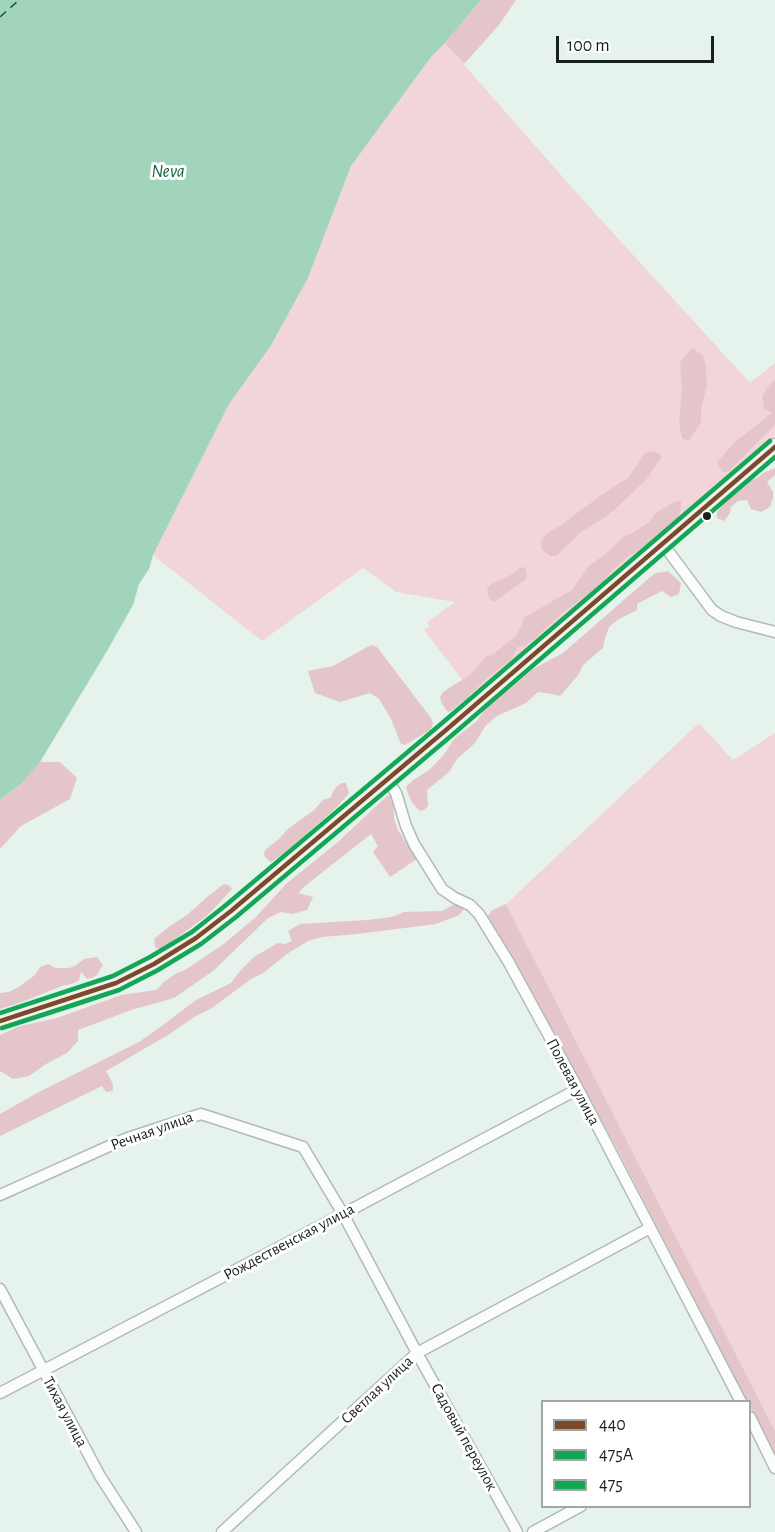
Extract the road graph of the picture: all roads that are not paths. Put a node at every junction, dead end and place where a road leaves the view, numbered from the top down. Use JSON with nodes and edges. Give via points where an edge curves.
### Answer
{"nodes":[{"id":1,"x":775,"y":447,"type":"edge"},
{"id":2,"x":663,"y":544,"type":"junction"},
{"id":3,"x":775,"y":632,"type":"edge"},
{"id":4,"x":387,"y":779,"type":"junction"},
{"id":5,"x":0,"y":1022,"type":"edge"},
{"id":6,"x":578,"y":1089,"type":"junction"},
{"id":7,"x":0,"y":1195,"type":"edge"},
{"id":8,"x":343,"y":1214,"type":"junction"},
{"id":9,"x":650,"y":1228,"type":"junction"},
{"id":10,"x":0,"y":1289,"type":"edge"},
{"id":11,"x":417,"y":1353,"type":"junction"},
{"id":12,"x":43,"y":1371,"type":"junction"},
{"id":13,"x":0,"y":1393,"type":"edge"},
{"id":14,"x":740,"y":1400,"type":"edge"},
{"id":15,"x":751,"y":1419,"type":"edge"},
{"id":16,"x":775,"y":1468,"type":"edge"},
{"id":17,"x":577,"y":1508,"type":"edge"},
{"id":18,"x":136,"y":1532,"type":"edge"},
{"id":19,"x":222,"y":1532,"type":"edge"},
{"id":20,"x":517,"y":1532,"type":"edge"},
{"id":21,"x":533,"y":1532,"type":"edge"}],
"edges":[{"from":1,"to":2,"type":"main road"},
{"from":2,"to":3,"type":"street","via":[[712,610],[735,622]]},
{"from":2,"to":4,"type":"main road"},
{"from":4,"to":5,"type":"main road","via":[[231,911],[175,952],[110,985]]},
{"from":4,"to":6,"type":"street","name":"Полевая улица","via":[[414,844],[442,889],[479,914]]},
{"from":6,"to":8,"type":"street","name":"Рождественская улица"},
{"from":6,"to":9,"type":"street","name":"Полевая улица"},
{"from":7,"to":8,"type":"street","name":"Речная улица","via":[[125,1139],[201,1114],[303,1147]]},
{"from":8,"to":11,"type":"street","name":"Садовый переулок"},
{"from":8,"to":12,"type":"street","name":"Рождественская улица"},
{"from":9,"to":11,"type":"street","name":"Светлая улица"},
{"from":9,"to":14,"type":"street","name":"Полевая улица"},
{"from":10,"to":12,"type":"street","name":"Тихая улица"},
{"from":11,"to":19,"type":"street","name":"Светлая улица"},
{"from":11,"to":20,"type":"street","name":"Садовый переулок"},
{"from":12,"to":13,"type":"street","name":"Рождественская улица"},
{"from":12,"to":18,"type":"street","name":"Тихая улица","via":[[100,1476]]},
{"from":15,"to":16,"type":"street"},
{"from":17,"to":21,"type":"street"}]}
